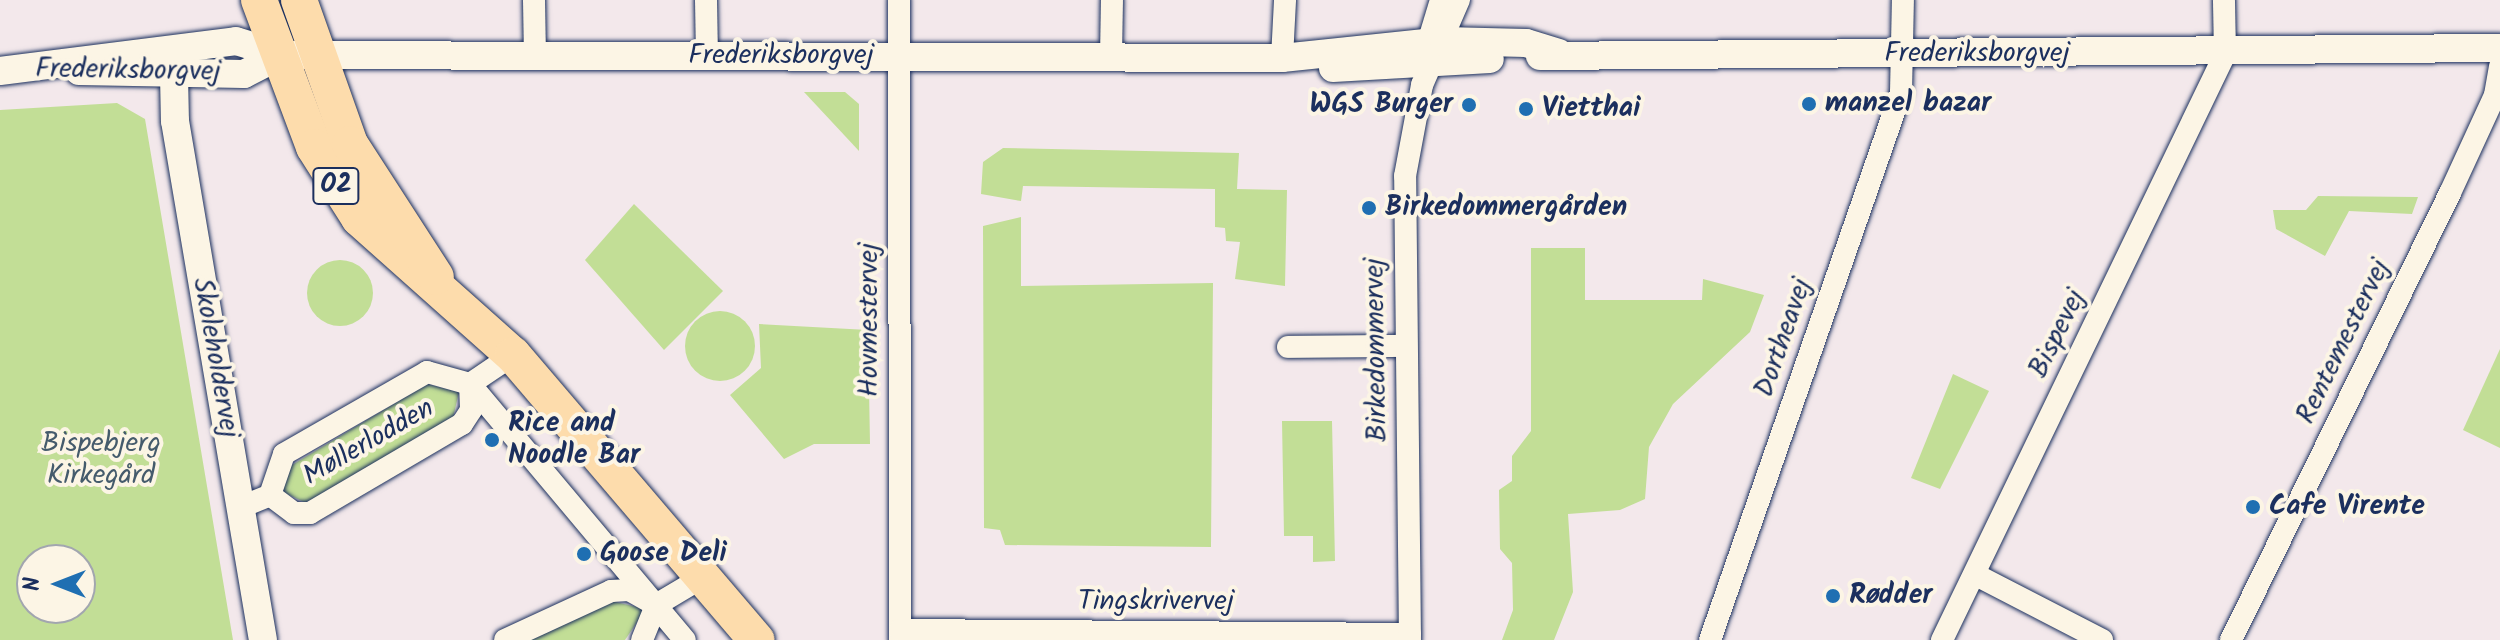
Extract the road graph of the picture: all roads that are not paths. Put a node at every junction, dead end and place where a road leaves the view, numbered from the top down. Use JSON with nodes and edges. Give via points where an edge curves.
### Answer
{"nodes":[{"id":1,"x":259,"y":0,"type":"edge"},
{"id":2,"x":299,"y":0,"type":"edge"},
{"id":3,"x":534,"y":0,"type":"edge"},
{"id":4,"x":706,"y":0,"type":"edge"},
{"id":5,"x":899,"y":0,"type":"edge"},
{"id":6,"x":1112,"y":0,"type":"edge"},
{"id":7,"x":1285,"y":0,"type":"edge"},
{"id":8,"x":1441,"y":0,"type":"edge"},
{"id":9,"x":1459,"y":0,"type":"edge"},
{"id":10,"x":1903,"y":0,"type":"edge"},
{"id":11,"x":2224,"y":0,"type":"edge"},
{"id":12,"x":2500,"y":48,"type":"edge"},
{"id":13,"x":1435,"y":50,"type":"junction"},
{"id":14,"x":1902,"y":54,"type":"junction"},
{"id":15,"x":2225,"y":54,"type":"junction"},
{"id":16,"x":2396,"y":54,"type":"junction"},
{"id":17,"x":281,"y":55,"type":"junction"},
{"id":18,"x":318,"y":55,"type":"junction"},
{"id":19,"x":899,"y":55,"type":"junction"},
{"id":20,"x":707,"y":56,"type":"junction"},
{"id":21,"x":1111,"y":56,"type":"junction"},
{"id":22,"x":535,"y":57,"type":"junction"},
{"id":23,"x":1282,"y":58,"type":"junction"},
{"id":24,"x":2500,"y":66,"type":"edge"},
{"id":25,"x":9,"y":70,"type":"edge"},
{"id":26,"x":174,"y":75,"type":"junction"},
{"id":27,"x":439,"y":282,"type":"junction"},
{"id":28,"x":1406,"y":346,"type":"junction"},
{"id":29,"x":1288,"y":347,"type":"dead end"},
{"id":30,"x":513,"y":355,"type":"junction"},
{"id":31,"x":470,"y":384,"type":"junction"},
{"id":32,"x":270,"y":495,"type":"junction"},
{"id":33,"x":241,"y":507,"type":"junction"},
{"id":34,"x":1976,"y":575,"type":"junction"},
{"id":35,"x":703,"y":577,"type":"junction"},
{"id":36,"x":656,"y":605,"type":"junction"},
{"id":37,"x":900,"y":635,"type":"edge"},
{"id":38,"x":1410,"y":637,"type":"edge"},
{"id":39,"x":263,"y":640,"type":"edge"},
{"id":40,"x":505,"y":640,"type":"edge"},
{"id":41,"x":642,"y":640,"type":"edge"},
{"id":42,"x":685,"y":640,"type":"edge"},
{"id":43,"x":756,"y":640,"type":"edge"},
{"id":44,"x":1710,"y":640,"type":"edge"},
{"id":45,"x":1942,"y":640,"type":"edge"},
{"id":46,"x":2102,"y":640,"type":"edge"},
{"id":47,"x":2231,"y":640,"type":"edge"}],
"edges":[{"from":1,"to":17,"type":"main road","number":"O2"},
{"from":2,"to":18,"type":"main road","number":"O2"},
{"from":3,"to":22,"type":"street"},
{"from":4,"to":20,"type":"street"},
{"from":5,"to":19,"type":"street","name":"Hovmestervej"},
{"from":6,"to":21,"type":"street"},
{"from":7,"to":23,"type":"street"},
{"from":8,"to":13,"type":"street"},
{"from":9,"to":13,"type":"street"},
{"from":10,"to":14,"type":"street","name":"Dortheavej"},
{"from":11,"to":15,"type":"street"},
{"from":12,"to":16,"type":"street","name":"Frederiksborgvej"},
{"from":13,"to":14,"type":"street","name":"Frederiksborgvej"},
{"from":13,"to":23,"type":"street","name":"Frederiksborgvej","via":[[1313,68]]},
{"from":13,"to":28,"type":"street","name":"Birkedommervej","via":[[1422,85],[1405,176]]},
{"from":14,"to":15,"type":"street","name":"Frederiksborgvej"},
{"from":14,"to":44,"type":"street","name":"Dortheavej","via":[[1901,92]]},
{"from":15,"to":16,"type":"street","name":"Frederiksborgvej"},
{"from":15,"to":34,"type":"street","name":"Bispevej"},
{"from":16,"to":24,"type":"street","name":"Frederiksborgvej"},
{"from":17,"to":18,"type":"street","name":"Frederiksborgvej"},
{"from":17,"to":25,"type":"street","name":"Frederiksborgvej","via":[[236,41]]},
{"from":17,"to":26,"type":"street","name":"Frederiksborgvej","via":[[244,74]]},
{"from":17,"to":27,"type":"main road","number":"O2","via":[[300,114],[343,197],[387,250]]},
{"from":18,"to":22,"type":"street","name":"Frederiksborgvej"},
{"from":18,"to":27,"type":"main road","number":"O2","via":[[350,144]]},
{"from":19,"to":20,"type":"street","name":"Frederiksborgvej"},
{"from":19,"to":21,"type":"street","name":"Frederiksborgvej"},
{"from":19,"to":37,"type":"street","name":"Hovmestervej"},
{"from":20,"to":22,"type":"street","name":"Frederiksborgvej"},
{"from":21,"to":23,"type":"street","name":"Frederiksborgvej"},
{"from":24,"to":47,"type":"street","name":"Rentemestervej","via":[[2495,95],[2450,193]]},
{"from":25,"to":26,"type":"street","name":"Frederiksborgvej"},
{"from":26,"to":33,"type":"street","name":"Skoleholdervej","via":[[175,121]]},
{"from":27,"to":30,"type":"main road","number":"O2"},
{"from":28,"to":29,"type":"street"},
{"from":28,"to":38,"type":"street","name":"Birkedommervej"},
{"from":30,"to":31,"type":"street"},
{"from":30,"to":35,"type":"main road","number":"O2"},
{"from":31,"to":32,"type":"street","name":"Møllerlodden","via":[[427,372],[284,454]]},
{"from":31,"to":32,"type":"street","name":"Møllerlodden","via":[[462,424],[310,513],[294,513]]},
{"from":31,"to":36,"type":"street"},
{"from":32,"to":33,"type":"street","name":"Møllerlodden"},
{"from":33,"to":39,"type":"street","name":"Skoleholdervej"},
{"from":34,"to":45,"type":"street","name":"Bispevej"},
{"from":34,"to":46,"type":"street"},
{"from":35,"to":36,"type":"street"},
{"from":35,"to":43,"type":"main road","number":"O2"},
{"from":36,"to":40,"type":"street","via":[[629,590],[611,591]]},
{"from":36,"to":41,"type":"street"},
{"from":36,"to":42,"type":"street"},
{"from":37,"to":38,"type":"street","name":"Tingskrivervej"}]}
